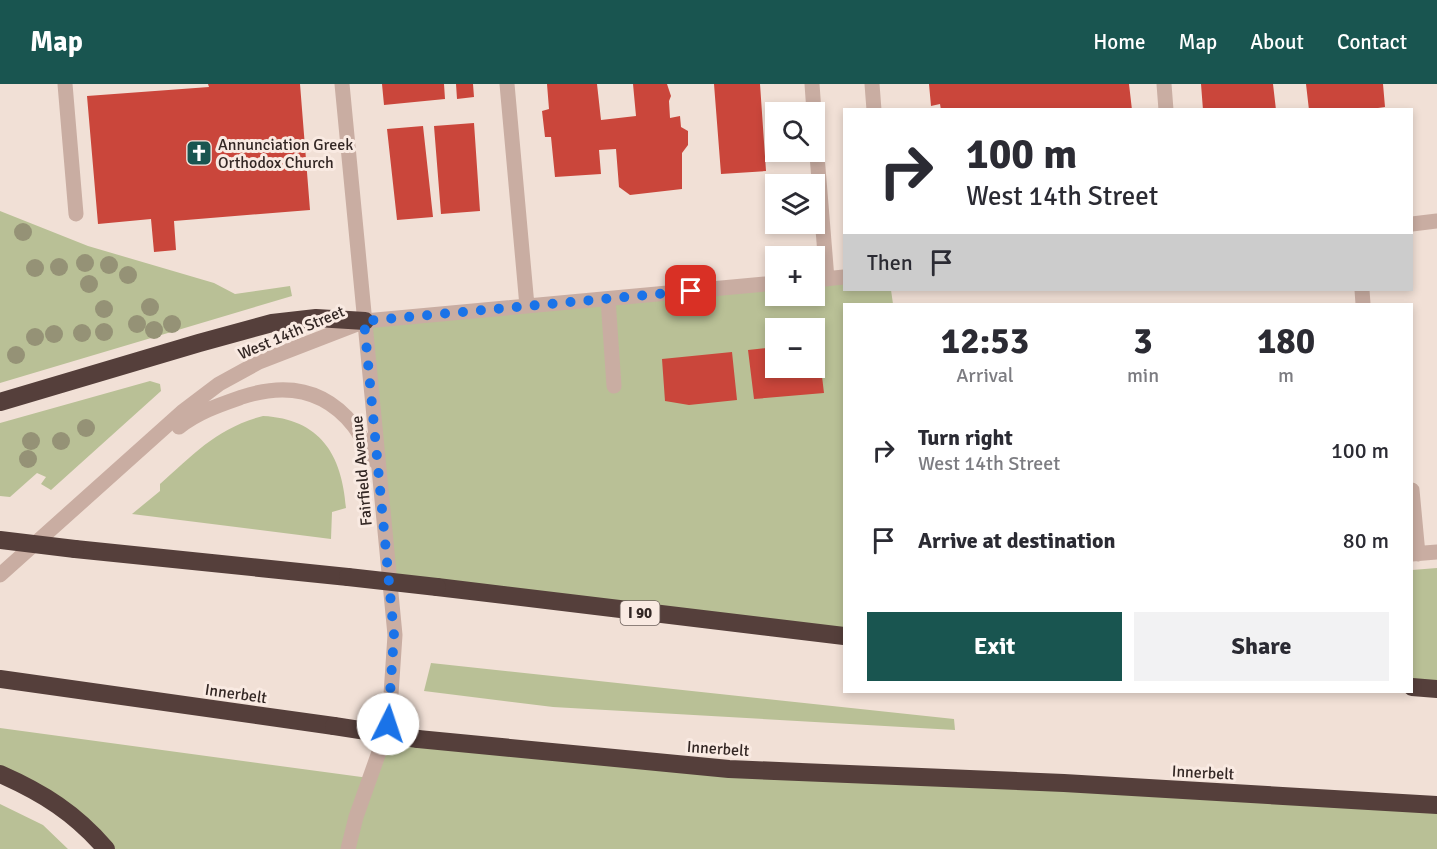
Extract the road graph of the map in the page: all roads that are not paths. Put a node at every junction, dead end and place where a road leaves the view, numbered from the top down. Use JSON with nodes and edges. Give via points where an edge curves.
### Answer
{"nodes":[{"id":1,"x":65,"y":84,"type":"edge"},
{"id":2,"x":342,"y":84,"type":"edge"},
{"id":3,"x":507,"y":84,"type":"edge"},
{"id":4,"x":812,"y":84,"type":"edge"},
{"id":5,"x":872,"y":84,"type":"edge"},
{"id":6,"x":1164,"y":84,"type":"edge"},
{"id":7,"x":813,"y":102,"type":"edge"},
{"id":8,"x":874,"y":108,"type":"edge"},
{"id":9,"x":1166,"y":108,"type":"edge"},
{"id":10,"x":816,"y":162,"type":"edge"},
{"id":11,"x":76,"y":214,"type":"dead end"},
{"id":12,"x":1437,"y":221,"type":"edge"},
{"id":13,"x":1413,"y":224,"type":"edge"},
{"id":14,"x":820,"y":246,"type":"edge"},
{"id":15,"x":843,"y":277,"type":"edge"},
{"id":16,"x":825,"y":279,"type":"edge"},
{"id":17,"x":765,"y":284,"type":"edge"},
{"id":18,"x":608,"y":299,"type":"junction"},
{"id":19,"x":527,"y":306,"type":"junction"},
{"id":20,"x":364,"y":321,"type":"junction"},
{"id":21,"x":614,"y":386,"type":"dead end"},
{"id":22,"x":0,"y":402,"type":"edge"},
{"id":23,"x":378,"y":466,"type":"junction"},
{"id":24,"x":115,"y":472,"type":"junction"},
{"id":25,"x":1413,"y":511,"type":"edge"},
{"id":26,"x":0,"y":540,"type":"edge"},
{"id":27,"x":1437,"y":552,"type":"edge"},
{"id":28,"x":1415,"y":554,"type":"edge"},
{"id":29,"x":0,"y":575,"type":"edge"},
{"id":30,"x":843,"y":636,"type":"edge"},
{"id":31,"x":0,"y":679,"type":"edge"},
{"id":32,"x":1413,"y":687,"type":"edge"},
{"id":33,"x":1437,"y":689,"type":"edge"},
{"id":34,"x":0,"y":774,"type":"edge"},
{"id":35,"x":1437,"y":805,"type":"edge"},
{"id":36,"x":106,"y":849,"type":"edge"},
{"id":37,"x":348,"y":849,"type":"edge"}],
"edges":[{"from":1,"to":11,"type":"street"},
{"from":2,"to":20,"type":"street","name":"Fairfield Avenue"},
{"from":3,"to":19,"type":"street"},
{"from":4,"to":7,"type":"street"},
{"from":5,"to":8,"type":"street"},
{"from":6,"to":9,"type":"street"},
{"from":10,"to":14,"type":"street"},
{"from":12,"to":13,"type":"street"},
{"from":15,"to":16,"type":"street"},
{"from":17,"to":18,"type":"street","name":"West 14th Street"},
{"from":18,"to":19,"type":"street","name":"West 14th Street"},
{"from":18,"to":21,"type":"street"},
{"from":19,"to":20,"type":"street","name":"West 14th Street"},
{"from":20,"to":22,"type":"highway","via":[[316,318],[272,323]]},
{"from":20,"to":23,"type":"street","name":"Fairfield Avenue"},
{"from":20,"to":24,"type":"street","name":"West 14th Street","via":[[259,362],[219,384]]},
{"from":23,"to":24,"type":"street","via":[[353,425],[337,410],[318,397],[284,389],[261,391],[211,407]]},
{"from":23,"to":37,"type":"street","name":"Fairfield Avenue","via":[[394,635],[388,724]]},
{"from":24,"to":29,"type":"street","name":"West 14th Street"},
{"from":25,"to":28,"type":"street"},
{"from":26,"to":30,"type":"highway","number":"I 90","bridge":true},
{"from":27,"to":28,"type":"street"},
{"from":31,"to":35,"type":"highway","name":"Innerbelt","bridge":true,"via":[[418,739],[729,769],[1064,783]]},
{"from":32,"to":33,"type":"highway"},
{"from":34,"to":36,"type":"highway","via":[[57,803]]}]}
